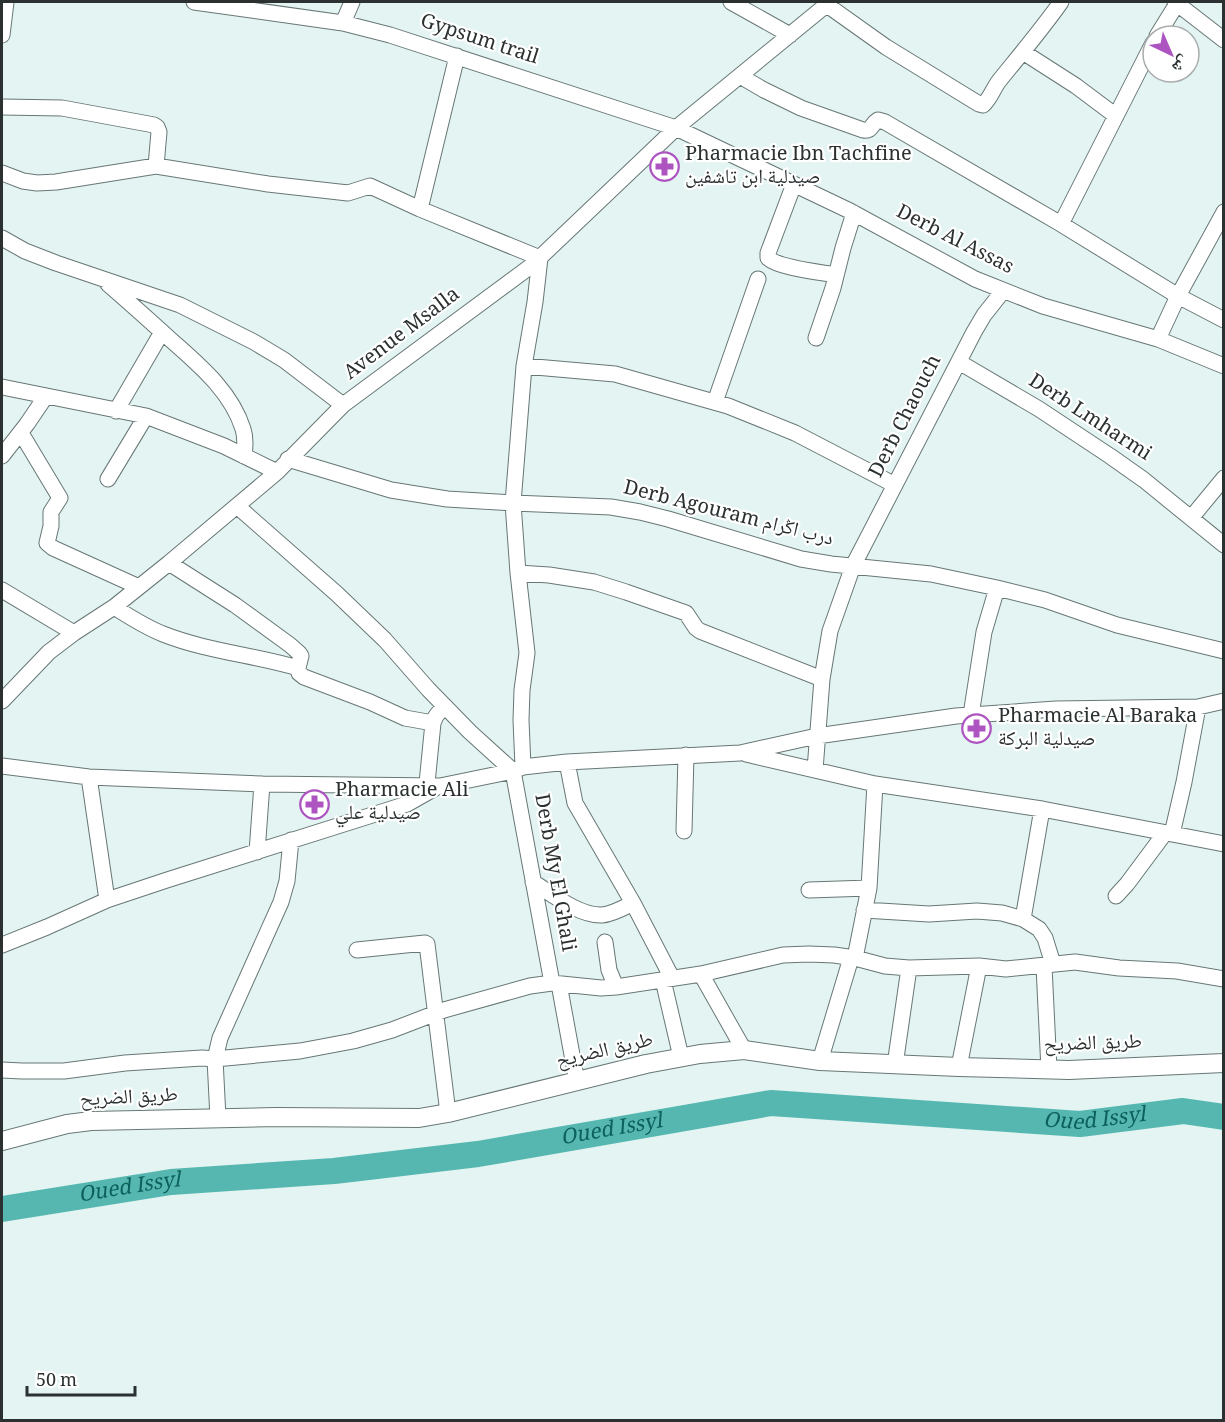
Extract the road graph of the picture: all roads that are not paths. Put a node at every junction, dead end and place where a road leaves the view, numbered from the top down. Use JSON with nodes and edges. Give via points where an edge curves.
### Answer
{"nodes":[{"id":1,"x":6,"y":2,"type":"edge"},
{"id":2,"x":194,"y":2,"type":"edge"},
{"id":3,"x":352,"y":2,"type":"edge"},
{"id":4,"x":731,"y":2,"type":"edge"},
{"id":5,"x":1062,"y":2,"type":"edge"},
{"id":6,"x":1177,"y":2,"type":"edge"},
{"id":7,"x":820,"y":5,"type":"edge"},
{"id":8,"x":343,"y":23,"type":"junction"},
{"id":9,"x":1164,"y":24,"type":"edge"},
{"id":10,"x":2,"y":35,"type":"edge"},
{"id":11,"x":790,"y":35,"type":"junction"},
{"id":12,"x":1224,"y":40,"type":"edge"},
{"id":13,"x":1023,"y":52,"type":"junction"},
{"id":14,"x":457,"y":56,"type":"junction"},
{"id":15,"x":1141,"y":67,"type":"edge"},
{"id":16,"x":740,"y":76,"type":"junction"},
{"id":17,"x":2,"y":107,"type":"edge"},
{"id":18,"x":1116,"y":116,"type":"junction"},
{"id":19,"x":676,"y":128,"type":"junction"},
{"id":20,"x":156,"y":166,"type":"junction"},
{"id":21,"x":2,"y":173,"type":"edge"},
{"id":22,"x":794,"y":184,"type":"junction"},
{"id":23,"x":420,"y":209,"type":"junction"},
{"id":24,"x":1224,"y":212,"type":"edge"},
{"id":25,"x":854,"y":213,"type":"junction"},
{"id":26,"x":1061,"y":224,"type":"junction"},
{"id":27,"x":2,"y":238,"type":"edge"},
{"id":28,"x":540,"y":258,"type":"junction"},
{"id":29,"x":836,"y":275,"type":"junction"},
{"id":30,"x":101,"y":278,"type":"junction"},
{"id":31,"x":758,"y":279,"type":"dead end"},
{"id":32,"x":1003,"y":291,"type":"junction"},
{"id":33,"x":1178,"y":296,"type":"junction"},
{"id":34,"x":1224,"y":320,"type":"edge"},
{"id":35,"x":162,"y":332,"type":"junction"},
{"id":36,"x":816,"y":338,"type":"dead end"},
{"id":37,"x":1158,"y":339,"type":"junction"},
{"id":38,"x":959,"y":362,"type":"junction"},
{"id":39,"x":525,"y":366,"type":"junction"},
{"id":40,"x":1224,"y":366,"type":"edge"},
{"id":41,"x":2,"y":387,"type":"edge"},
{"id":42,"x":46,"y":396,"type":"junction"},
{"id":43,"x":715,"y":402,"type":"junction"},
{"id":44,"x":343,"y":405,"type":"junction"},
{"id":45,"x":116,"y":411,"type":"junction"},
{"id":46,"x":146,"y":416,"type":"junction"},
{"id":47,"x":21,"y":433,"type":"junction"},
{"id":48,"x":2,"y":456,"type":"edge"},
{"id":49,"x":244,"y":456,"type":"junction"},
{"id":50,"x":288,"y":459,"type":"junction"},
{"id":51,"x":277,"y":472,"type":"junction"},
{"id":52,"x":1224,"y":478,"type":"edge"},
{"id":53,"x":108,"y":479,"type":"dead end"},
{"id":54,"x":895,"y":485,"type":"junction"},
{"id":55,"x":513,"y":503,"type":"junction"},
{"id":56,"x":237,"y":506,"type":"junction"},
{"id":57,"x":1191,"y":518,"type":"junction"},
{"id":58,"x":1224,"y":546,"type":"edge"},
{"id":59,"x":170,"y":563,"type":"junction"},
{"id":60,"x":853,"y":566,"type":"junction"},
{"id":61,"x":518,"y":573,"type":"junction"},
{"id":62,"x":138,"y":587,"type":"junction"},
{"id":63,"x":997,"y":588,"type":"junction"},
{"id":64,"x":2,"y":590,"type":"edge"},
{"id":65,"x":114,"y":607,"type":"junction"},
{"id":66,"x":74,"y":633,"type":"junction"},
{"id":67,"x":1224,"y":651,"type":"edge"},
{"id":68,"x":298,"y":668,"type":"junction"},
{"id":69,"x":822,"y":679,"type":"junction"},
{"id":70,"x":2,"y":701,"type":"edge"},
{"id":71,"x":1224,"y":701,"type":"edge"},
{"id":72,"x":444,"y":706,"type":"junction"},
{"id":73,"x":1198,"y":707,"type":"junction"},
{"id":74,"x":971,"y":715,"type":"junction"},
{"id":75,"x":433,"y":723,"type":"junction"},
{"id":76,"x":817,"y":736,"type":"junction"},
{"id":77,"x":740,"y":753,"type":"junction"},
{"id":78,"x":686,"y":755,"type":"junction"},
{"id":79,"x":567,"y":762,"type":"junction"},
{"id":80,"x":2,"y":766,"type":"edge"},
{"id":81,"x":518,"y":769,"type":"junction"},
{"id":82,"x":815,"y":770,"type":"junction"},
{"id":83,"x":89,"y":777,"type":"junction"},
{"id":84,"x":262,"y":784,"type":"junction"},
{"id":85,"x":875,"y":784,"type":"junction"},
{"id":86,"x":431,"y":788,"type":"junction"},
{"id":87,"x":1042,"y":810,"type":"junction"},
{"id":88,"x":684,"y":831,"type":"dead end"},
{"id":89,"x":1168,"y":833,"type":"junction"},
{"id":90,"x":291,"y":840,"type":"junction"},
{"id":91,"x":1224,"y":844,"type":"edge"},
{"id":92,"x":257,"y":852,"type":"junction"},
{"id":93,"x":533,"y":882,"type":"junction"},
{"id":94,"x":869,"y":888,"type":"junction"},
{"id":95,"x":809,"y":890,"type":"dead end"},
{"id":96,"x":1116,"y":896,"type":"dead end"},
{"id":97,"x":107,"y":900,"type":"junction"},
{"id":98,"x":633,"y":903,"type":"junction"},
{"id":99,"x":864,"y":910,"type":"junction"},
{"id":100,"x":1023,"y":919,"type":"junction"},
{"id":101,"x":605,"y":942,"type":"dead end"},
{"id":102,"x":2,"y":945,"type":"edge"},
{"id":103,"x":357,"y":950,"type":"dead end"},
{"id":104,"x":853,"y":958,"type":"junction"},
{"id":105,"x":1048,"y":965,"type":"junction"},
{"id":106,"x":979,"y":966,"type":"junction"},
{"id":107,"x":909,"y":968,"type":"junction"},
{"id":108,"x":701,"y":974,"type":"junction"},
{"id":109,"x":668,"y":979,"type":"junction"},
{"id":110,"x":1224,"y":979,"type":"edge"},
{"id":111,"x":556,"y":984,"type":"junction"},
{"id":112,"x":616,"y":987,"type":"junction"},
{"id":113,"x":435,"y":1013,"type":"junction"},
{"id":114,"x":744,"y":1050,"type":"junction"},
{"id":115,"x":681,"y":1057,"type":"junction"},
{"id":116,"x":215,"y":1059,"type":"junction"},
{"id":117,"x":820,"y":1060,"type":"junction"},
{"id":118,"x":1224,"y":1062,"type":"edge"},
{"id":119,"x":895,"y":1065,"type":"junction"},
{"id":120,"x":958,"y":1068,"type":"junction"},
{"id":121,"x":2,"y":1070,"type":"edge"},
{"id":122,"x":1049,"y":1070,"type":"junction"},
{"id":123,"x":576,"y":1082,"type":"junction"},
{"id":124,"x":448,"y":1113,"type":"junction"},
{"id":125,"x":218,"y":1118,"type":"junction"},
{"id":126,"x":2,"y":1141,"type":"edge"}],
"edges":[{"from":1,"to":10,"type":"street"},
{"from":2,"to":8,"type":"street","name":"Gypsum trail"},
{"from":3,"to":8,"type":"street"},
{"from":4,"to":11,"type":"street"},
{"from":5,"to":13,"type":"street"},
{"from":6,"to":9,"type":"street"},
{"from":6,"to":12,"type":"street"},
{"from":7,"to":11,"type":"street","name":"Avenue Msalla"},
{"from":7,"to":13,"type":"street","via":[[983,105]]},
{"from":8,"to":14,"type":"street","name":"Gypsum trail"},
{"from":11,"to":16,"type":"street","name":"Avenue Msalla"},
{"from":13,"to":18,"type":"street"},
{"from":14,"to":19,"type":"street","name":"Gypsum trail"},
{"from":14,"to":23,"type":"street"},
{"from":15,"to":18,"type":"street"},
{"from":16,"to":19,"type":"street","name":"Avenue Msalla"},
{"from":16,"to":26,"type":"street","via":[[801,108],[863,130],[870,130],[878,120],[885,122]]},
{"from":17,"to":20,"type":"street","via":[[62,108],[154,125],[159,132]]},
{"from":18,"to":26,"type":"street"},
{"from":19,"to":22,"type":"street","name":"Derb Al Assas"},
{"from":19,"to":28,"type":"street","name":"Avenue Msalla"},
{"from":20,"to":21,"type":"street","via":[[37,183]]},
{"from":20,"to":23,"type":"street","via":[[348,194],[370,186]]},
{"from":22,"to":25,"type":"street","name":"Derb Al Assas"},
{"from":22,"to":29,"type":"street","via":[[768,258]]},
{"from":23,"to":28,"type":"street"},
{"from":24,"to":33,"type":"street"},
{"from":25,"to":29,"type":"street"},
{"from":25,"to":32,"type":"street","name":"Derb Al Assas"},
{"from":26,"to":33,"type":"street"},
{"from":27,"to":30,"type":"street","via":[[25,251]]},
{"from":28,"to":39,"type":"street","name":"Derb My El Ghali"},
{"from":28,"to":44,"type":"street","name":"Avenue Msalla"},
{"from":29,"to":36,"type":"street"},
{"from":30,"to":35,"type":"street"},
{"from":30,"to":44,"type":"street","via":[[180,305],[254,342]]},
{"from":31,"to":43,"type":"street"},
{"from":32,"to":37,"type":"street","name":"Derb Al Assas"},
{"from":32,"to":38,"type":"street","name":"Derb Chaouch","via":[[979,324]]},
{"from":33,"to":34,"type":"street"},
{"from":33,"to":37,"type":"street"},
{"from":35,"to":45,"type":"street"},
{"from":35,"to":49,"type":"street","via":[[222,388],[243,429]]},
{"from":37,"to":40,"type":"street","name":"Derb Al Assas"},
{"from":38,"to":54,"type":"street","name":"Derb Chaouch"},
{"from":38,"to":57,"type":"street","name":"Derb Lmharmi","via":[[1059,422],[1144,480]]},
{"from":39,"to":43,"type":"street","via":[[615,375]]},
{"from":39,"to":55,"type":"street","name":"Derb My El Ghali"},
{"from":41,"to":42,"type":"street"},
{"from":42,"to":45,"type":"street"},
{"from":42,"to":47,"type":"street"},
{"from":43,"to":54,"type":"street","via":[[795,432]]},
{"from":44,"to":50,"type":"street","name":"Avenue Msalla"},
{"from":45,"to":46,"type":"street"},
{"from":46,"to":49,"type":"street"},
{"from":46,"to":53,"type":"street"},
{"from":47,"to":48,"type":"street"},
{"from":47,"to":62,"type":"street","via":[[60,498],[51,512],[48,545]]},
{"from":49,"to":51,"type":"street"},
{"from":50,"to":51,"type":"street","name":"Avenue Msalla"},
{"from":50,"to":55,"type":"street","name":"Derb Agouram درب اڭرام","via":[[391,490]]},
{"from":51,"to":56,"type":"street","name":"Avenue Msalla"},
{"from":52,"to":57,"type":"street"},
{"from":54,"to":60,"type":"street","name":"Derb Chaouch"},
{"from":55,"to":60,"type":"street","name":"Derb Agouram درب اڭرام","via":[[601,506],[640,512],[801,559]]},
{"from":55,"to":61,"type":"street","name":"Derb My El Ghali"},
{"from":56,"to":59,"type":"street","name":"Avenue Msalla"},
{"from":56,"to":72,"type":"street","via":[[385,640]]},
{"from":57,"to":58,"type":"street","name":"Derb Lmharmi"},
{"from":59,"to":62,"type":"street","name":"Avenue Msalla"},
{"from":59,"to":68,"type":"street","via":[[290,645],[301,656]]},
{"from":60,"to":63,"type":"street","name":"Derb Agouram درب اڭرام","via":[[931,574]]},
{"from":60,"to":69,"type":"street","name":"Derb Chaouch","via":[[830,630]]},
{"from":61,"to":69,"type":"street","via":[[594,582],[646,599],[686,613],[700,631]]},
{"from":61,"to":81,"type":"street","name":"Derb My El Ghali","via":[[527,653]]},
{"from":62,"to":65,"type":"street","name":"Avenue Msalla"},
{"from":63,"to":67,"type":"street","name":"Derb Agouram درب اڭرام","via":[[1117,625]]},
{"from":63,"to":74,"type":"street","via":[[984,632]]},
{"from":64,"to":66,"type":"street"},
{"from":65,"to":66,"type":"street","name":"Avenue Msalla"},
{"from":65,"to":68,"type":"street","via":[[164,634]]},
{"from":66,"to":70,"type":"street","name":"Avenue Msalla","via":[[49,652]]},
{"from":68,"to":75,"type":"street","via":[[301,675],[405,718]]},
{"from":69,"to":76,"type":"street","name":"Derb Chaouch"},
{"from":71,"to":73,"type":"street"},
{"from":72,"to":75,"type":"street"},
{"from":72,"to":81,"type":"street"},
{"from":73,"to":74,"type":"street","via":[[1056,709]]},
{"from":73,"to":89,"type":"street","via":[[1185,782]]},
{"from":74,"to":76,"type":"street"},
{"from":75,"to":86,"type":"street"},
{"from":76,"to":77,"type":"street"},
{"from":76,"to":82,"type":"street","name":"Derb Chaouch"},
{"from":77,"to":78,"type":"street"},
{"from":77,"to":82,"type":"street"},
{"from":78,"to":79,"type":"street"},
{"from":78,"to":88,"type":"street"},
{"from":79,"to":81,"type":"street"},
{"from":79,"to":98,"type":"street","via":[[575,803]]},
{"from":80,"to":83,"type":"street"},
{"from":81,"to":86,"type":"street"},
{"from":81,"to":93,"type":"street","name":"Derb My El Ghali"},
{"from":82,"to":85,"type":"street"},
{"from":83,"to":84,"type":"street"},
{"from":83,"to":97,"type":"street"},
{"from":84,"to":86,"type":"street"},
{"from":84,"to":92,"type":"street"},
{"from":85,"to":87,"type":"street"},
{"from":85,"to":94,"type":"street"},
{"from":86,"to":90,"type":"street","via":[[407,804]]},
{"from":87,"to":89,"type":"street"},
{"from":87,"to":100,"type":"street"},
{"from":89,"to":91,"type":"street"},
{"from":89,"to":96,"type":"street"},
{"from":90,"to":92,"type":"street"},
{"from":90,"to":116,"type":"street","via":[[281,902],[220,1038]]},
{"from":92,"to":97,"type":"street"},
{"from":93,"to":98,"type":"street","via":[[591,914],[616,912]]},
{"from":93,"to":111,"type":"street","name":"Derb My El Ghali"},
{"from":94,"to":95,"type":"street"},
{"from":94,"to":99,"type":"street"},
{"from":97,"to":102,"type":"street"},
{"from":98,"to":109,"type":"street"},
{"from":99,"to":100,"type":"street","via":[[929,914],[977,911]]},
{"from":99,"to":104,"type":"street"},
{"from":100,"to":105,"type":"street","via":[[1045,938]]},
{"from":101,"to":112,"type":"street"},
{"from":103,"to":113,"type":"street","via":[[427,944]]},
{"from":104,"to":107,"type":"street"},
{"from":104,"to":108,"type":"street","via":[[783,955]]},
{"from":104,"to":117,"type":"street"},
{"from":105,"to":106,"type":"street","via":[[1006,969]]},
{"from":105,"to":110,"type":"street","via":[[1074,962]]},
{"from":105,"to":122,"type":"street"},
{"from":106,"to":107,"type":"street"},
{"from":106,"to":120,"type":"street"},
{"from":107,"to":119,"type":"street"},
{"from":108,"to":109,"type":"street"},
{"from":108,"to":114,"type":"street"},
{"from":109,"to":112,"type":"street"},
{"from":109,"to":115,"type":"street"},
{"from":111,"to":112,"type":"street"},
{"from":111,"to":113,"type":"street","via":[[530,986]]},
{"from":111,"to":123,"type":"street","name":"Derb My El Ghali"},
{"from":113,"to":116,"type":"street","via":[[353,1041],[300,1051]]},
{"from":113,"to":124,"type":"street"},
{"from":114,"to":115,"type":"street","name":"طريق الضريح"},
{"from":114,"to":117,"type":"street","name":"طريق الضريح"},
{"from":115,"to":123,"type":"street","name":"طريق الضريح"},
{"from":116,"to":121,"type":"street","via":[[125,1063],[64,1071]]},
{"from":116,"to":125,"type":"street"},
{"from":117,"to":119,"type":"street","name":"طريق الضريح"},
{"from":118,"to":122,"type":"street","name":"طريق الضريح"},
{"from":119,"to":120,"type":"street","name":"طريق الضريح"},
{"from":120,"to":122,"type":"street","name":"طريق الضريح"},
{"from":123,"to":124,"type":"street","name":"طريق الضريح"},
{"from":124,"to":125,"type":"street","name":"طريق الضريح","via":[[419,1118]]},
{"from":125,"to":126,"type":"street","name":"طريق الضريح","via":[[91,1121]]}]}
